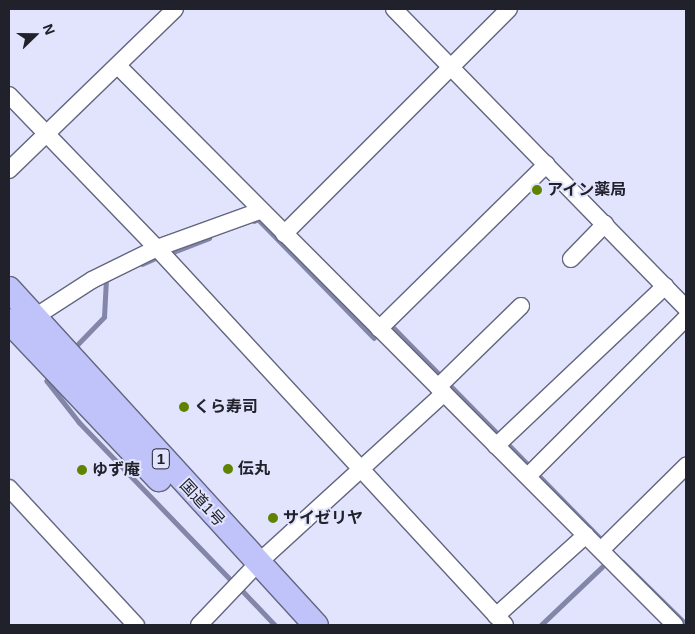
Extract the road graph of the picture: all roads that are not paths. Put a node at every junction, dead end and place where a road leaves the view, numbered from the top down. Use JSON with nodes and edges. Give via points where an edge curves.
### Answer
{"nodes":[{"id":1,"x":175,"y":9,"type":"edge"},
{"id":2,"x":394,"y":9,"type":"edge"},
{"id":3,"x":509,"y":9,"type":"edge"},
{"id":4,"x":118,"y":66,"type":"junction"},
{"id":5,"x":450,"y":67,"type":"junction"},
{"id":6,"x":9,"y":95,"type":"edge"},
{"id":7,"x":46,"y":134,"type":"junction"},
{"id":8,"x":547,"y":164,"type":"junction"},
{"id":9,"x":9,"y":170,"type":"edge"},
{"id":10,"x":259,"y":211,"type":"junction"},
{"id":11,"x":605,"y":224,"type":"junction"},
{"id":12,"x":284,"y":234,"type":"junction"},
{"id":13,"x":158,"y":248,"type":"junction"},
{"id":14,"x":571,"y":259,"type":"dead end"},
{"id":15,"x":665,"y":286,"type":"junction"},
{"id":16,"x":9,"y":289,"type":"edge"},
{"id":17,"x":520,"y":306,"type":"dead end"},
{"id":18,"x":686,"y":308,"type":"edge"},
{"id":19,"x":686,"y":318,"type":"edge"},
{"id":20,"x":17,"y":325,"type":"edge"},
{"id":21,"x":379,"y":329,"type":"junction"},
{"id":22,"x":441,"y":390,"type":"junction"},
{"id":23,"x":496,"y":446,"type":"junction"},
{"id":24,"x":686,"y":466,"type":"edge"},
{"id":25,"x":361,"y":469,"type":"junction"},
{"id":26,"x":528,"y":476,"type":"junction"},
{"id":27,"x":12,"y":499,"type":"edge"},
{"id":28,"x":586,"y":535,"type":"junction"},
{"id":29,"x":601,"y":550,"type":"junction"},
{"id":30,"x":254,"y":568,"type":"junction"},
{"id":31,"x":500,"y":620,"type":"edge"},
{"id":32,"x":136,"y":625,"type":"edge"},
{"id":33,"x":199,"y":625,"type":"edge"},
{"id":34,"x":298,"y":625,"type":"edge"},
{"id":35,"x":316,"y":625,"type":"edge"},
{"id":36,"x":675,"y":625,"type":"edge"}],
"edges":[{"from":1,"to":4,"type":"street"},
{"from":2,"to":5,"type":"street"},
{"from":3,"to":5,"type":"street"},
{"from":4,"to":7,"type":"street"},
{"from":4,"to":10,"type":"street"},
{"from":5,"to":8,"type":"street"},
{"from":5,"to":12,"type":"street"},
{"from":6,"to":7,"type":"street"},
{"from":7,"to":9,"type":"street"},
{"from":7,"to":13,"type":"street"},
{"from":8,"to":11,"type":"street"},
{"from":8,"to":21,"type":"street"},
{"from":10,"to":12,"type":"street"},
{"from":10,"to":13,"type":"street"},
{"from":11,"to":14,"type":"street"},
{"from":11,"to":15,"type":"street"},
{"from":12,"to":21,"type":"street"},
{"from":13,"to":20,"type":"street","via":[[92,280]]},
{"from":13,"to":25,"type":"street"},
{"from":15,"to":18,"type":"street"},
{"from":15,"to":23,"type":"street"},
{"from":16,"to":20,"type":"highway","name":"国道1号","number":"1"},
{"from":17,"to":22,"type":"street"},
{"from":19,"to":26,"type":"street"},
{"from":20,"to":30,"type":"highway","name":"国道1号","number":"1"},
{"from":21,"to":22,"type":"street"},
{"from":22,"to":23,"type":"street"},
{"from":22,"to":25,"type":"street"},
{"from":23,"to":26,"type":"street"},
{"from":24,"to":29,"type":"street"},
{"from":25,"to":30,"type":"street"},
{"from":25,"to":31,"type":"street"},
{"from":26,"to":28,"type":"street"},
{"from":27,"to":32,"type":"street"},
{"from":28,"to":29,"type":"street"},
{"from":28,"to":31,"type":"street"},
{"from":29,"to":36,"type":"street"},
{"from":30,"to":33,"type":"street"},
{"from":30,"to":34,"type":"highway","name":"国道1号","number":"1"},
{"from":30,"to":35,"type":"highway","name":"国道1号","number":"1"}]}
